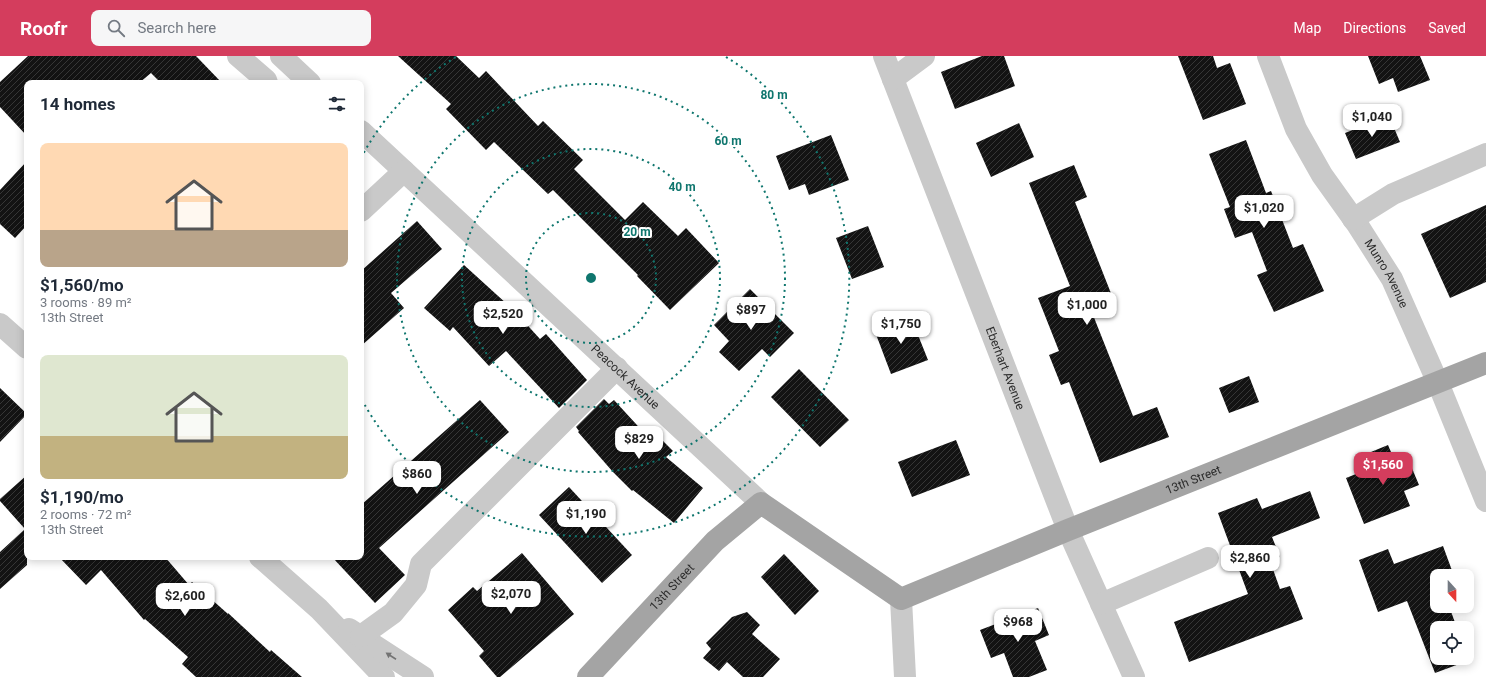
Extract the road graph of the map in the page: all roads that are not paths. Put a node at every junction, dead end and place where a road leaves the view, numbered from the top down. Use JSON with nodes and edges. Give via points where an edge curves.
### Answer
{"nodes":[{"id":1,"x":238,"y":56,"type":"edge"},
{"id":2,"x":281,"y":56,"type":"edge"},
{"id":3,"x":884,"y":56,"type":"edge"},
{"id":4,"x":924,"y":56,"type":"edge"},
{"id":5,"x":1268,"y":56,"type":"edge"},
{"id":6,"x":893,"y":79,"type":"junction"},
{"id":7,"x":266,"y":80,"type":"edge"},
{"id":8,"x":307,"y":80,"type":"edge"},
{"id":9,"x":364,"y":133,"type":"edge"},
{"id":10,"x":1486,"y":154,"type":"edge"},
{"id":11,"x":404,"y":170,"type":"junction"},
{"id":12,"x":364,"y":208,"type":"edge"},
{"id":13,"x":1353,"y":219,"type":"junction"},
{"id":14,"x":0,"y":324,"type":"edge"},
{"id":15,"x":24,"y":345,"type":"edge"},
{"id":16,"x":1486,"y":363,"type":"edge"},
{"id":17,"x":617,"y":368,"type":"junction"},
{"id":18,"x":1438,"y":383,"type":"junction"},
{"id":19,"x":1486,"y":501,"type":"edge"},
{"id":20,"x":761,"y":503,"type":"junction"},
{"id":21,"x":1068,"y":530,"type":"junction"},
{"id":22,"x":1208,"y":558,"type":"dead end"},
{"id":23,"x":263,"y":560,"type":"edge"},
{"id":24,"x":901,"y":599,"type":"junction"},
{"id":25,"x":1101,"y":604,"type":"junction"},
{"id":26,"x":319,"y":609,"type":"junction"},
{"id":27,"x":361,"y":636,"type":"junction"},
{"id":28,"x":384,"y":677,"type":"edge"},
{"id":29,"x":423,"y":677,"type":"edge"},
{"id":30,"x":588,"y":677,"type":"edge"},
{"id":31,"x":905,"y":677,"type":"edge"},
{"id":32,"x":1134,"y":677,"type":"edge"}],
"edges":[{"from":1,"to":7,"type":"street"},
{"from":2,"to":8,"type":"street"},
{"from":3,"to":6,"type":"street","name":"Eberhart Avenue"},
{"from":4,"to":6,"type":"street"},
{"from":5,"to":13,"type":"street","name":"Munro Avenue","via":[[1296,129],[1322,175]]},
{"from":6,"to":21,"type":"street","name":"Eberhart Avenue"},
{"from":9,"to":11,"type":"street","name":"Peacock Avenue"},
{"from":10,"to":13,"type":"street","via":[[1393,194]]},
{"from":11,"to":12,"type":"street"},
{"from":11,"to":17,"type":"street","name":"Peacock Avenue"},
{"from":13,"to":18,"type":"street","name":"Munro Avenue","via":[[1392,279]]},
{"from":14,"to":15,"type":"street"},
{"from":16,"to":18,"type":"main road","name":"13th Street"},
{"from":17,"to":20,"type":"street","name":"Peacock Avenue"},
{"from":17,"to":27,"type":"street","via":[[422,564],[416,585],[393,613]]},
{"from":18,"to":19,"type":"street","name":"Munro Avenue"},
{"from":18,"to":21,"type":"main road","name":"13th Street"},
{"from":20,"to":24,"type":"main road","name":"Peacock Avenue"},
{"from":20,"to":30,"type":"main road","name":"13th Street","via":[[715,541]]},
{"from":21,"to":24,"type":"main road","name":"13th Street"},
{"from":21,"to":25,"type":"street","name":"Eberhart Avenue"},
{"from":22,"to":25,"type":"street"},
{"from":23,"to":26,"type":"street"},
{"from":24,"to":31,"type":"street"},
{"from":25,"to":32,"type":"street","name":"Eberhart Avenue"},
{"from":26,"to":27,"type":"street"},
{"from":26,"to":28,"type":"street"},
{"from":29,"to":27,"type":"street","one_way":true}]}
